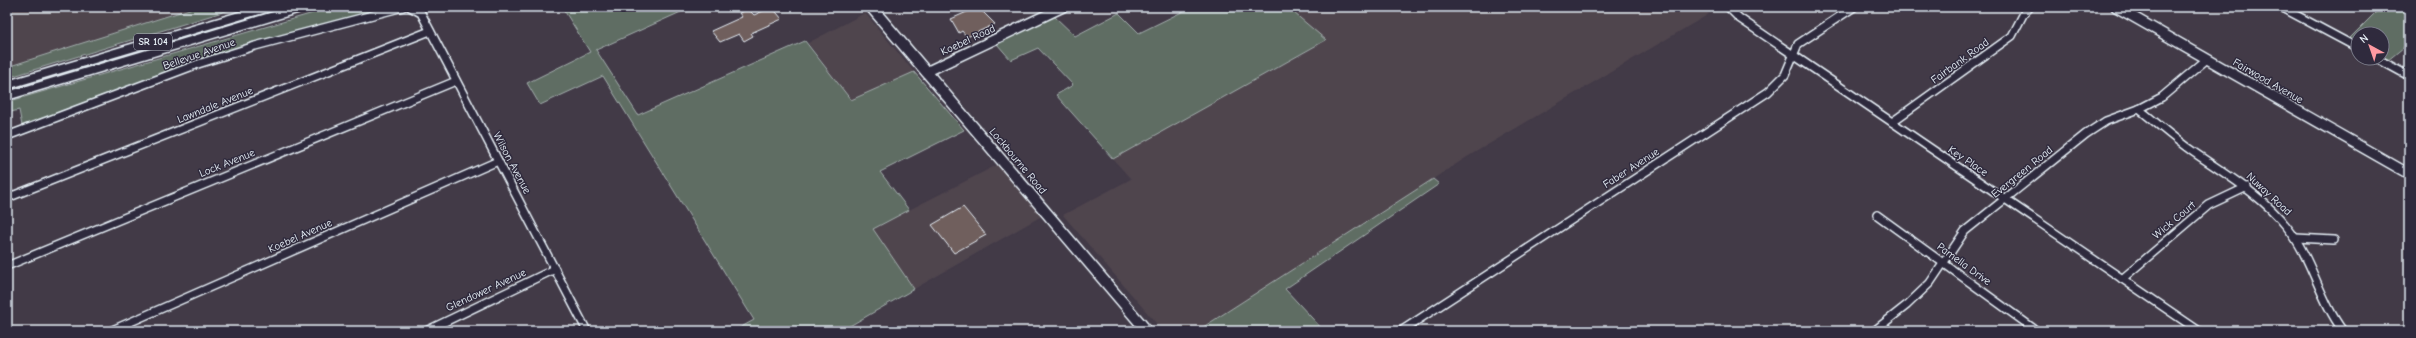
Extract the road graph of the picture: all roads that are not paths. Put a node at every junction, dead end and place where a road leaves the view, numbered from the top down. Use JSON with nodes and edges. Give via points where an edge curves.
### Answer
{"nodes":[{"id":1,"x":269,"y":7,"type":"edge"},
{"id":2,"x":303,"y":7,"type":"edge"},
{"id":3,"x":403,"y":7,"type":"edge"},
{"id":4,"x":412,"y":7,"type":"edge"},
{"id":5,"x":871,"y":7,"type":"edge"},
{"id":6,"x":1063,"y":7,"type":"edge"},
{"id":7,"x":1728,"y":7,"type":"edge"},
{"id":8,"x":1854,"y":7,"type":"edge"},
{"id":9,"x":2030,"y":7,"type":"edge"},
{"id":10,"x":2116,"y":7,"type":"edge"},
{"id":11,"x":2281,"y":7,"type":"edge"},
{"id":12,"x":430,"y":31,"type":"junction"},
{"id":13,"x":2350,"y":44,"type":"edge"},
{"id":14,"x":1792,"y":55,"type":"junction"},
{"id":15,"x":2207,"y":59,"type":"junction"},
{"id":16,"x":2390,"y":66,"type":"edge"},
{"id":17,"x":926,"y":72,"type":"junction"},
{"id":18,"x":2409,"y":76,"type":"edge"},
{"id":19,"x":456,"y":81,"type":"junction"},
{"id":20,"x":7,"y":85,"type":"edge"},
{"id":21,"x":7,"y":96,"type":"edge"},
{"id":22,"x":2139,"y":109,"type":"junction"},
{"id":23,"x":1892,"y":122,"type":"junction"},
{"id":24,"x":7,"y":136,"type":"edge"},
{"id":25,"x":498,"y":161,"type":"junction"},
{"id":26,"x":2409,"y":174,"type":"edge"},
{"id":27,"x":2247,"y":187,"type":"junction"},
{"id":28,"x":7,"y":198,"type":"edge"},
{"id":29,"x":2005,"y":199,"type":"junction"},
{"id":30,"x":1877,"y":215,"type":"dead end"},
{"id":31,"x":2296,"y":238,"type":"junction"},
{"id":32,"x":2334,"y":240,"type":"dead end"},
{"id":33,"x":1943,"y":262,"type":"junction"},
{"id":34,"x":7,"y":266,"type":"edge"},
{"id":35,"x":556,"y":269,"type":"junction"},
{"id":36,"x":2122,"y":279,"type":"junction"},
{"id":37,"x":110,"y":331,"type":"edge"},
{"id":38,"x":426,"y":331,"type":"edge"},
{"id":39,"x":587,"y":331,"type":"edge"},
{"id":40,"x":1147,"y":331,"type":"edge"},
{"id":41,"x":1401,"y":331,"type":"edge"},
{"id":42,"x":1874,"y":331,"type":"edge"},
{"id":43,"x":2037,"y":331,"type":"edge"},
{"id":44,"x":2199,"y":331,"type":"edge"},
{"id":45,"x":2343,"y":331,"type":"edge"}],
"edges":[{"from":1,"to":20,"type":"highway","number":"SR 104"},
{"from":2,"to":21,"type":"highway","number":"SR 104"},
{"from":3,"to":24,"type":"street","name":"Bellevue Avenue","via":[[255,46],[198,64]]},
{"from":4,"to":12,"type":"street","name":"Wilson Avenue","via":[[419,10]]},
{"from":5,"to":17,"type":"main road","name":"Lockbourne Road"},
{"from":6,"to":17,"type":"street","name":"Koebel Road"},
{"from":7,"to":14,"type":"street","name":"Key Place","via":[[1739,18]]},
{"from":8,"to":14,"type":"street","name":"Faber Avenue","via":[[1798,44]]},
{"from":9,"to":23,"type":"street","name":"Fairbank Road","via":[[2025,11],[2012,36]]},
{"from":10,"to":15,"type":"street","name":"Fairwood Avenue"},
{"from":11,"to":13,"type":"street"},
{"from":12,"to":19,"type":"street","name":"Wilson Avenue"},
{"from":12,"to":28,"type":"street","name":"Lawndale Avenue"},
{"from":14,"to":23,"type":"street","name":"Key Place"},
{"from":14,"to":41,"type":"street","name":"Faber Avenue","via":[[1785,75],[1768,92]]},
{"from":15,"to":22,"type":"street","name":"Evergreen Road","via":[[2162,97]]},
{"from":15,"to":26,"type":"street","name":"Fairwood Avenue"},
{"from":16,"to":18,"type":"street"},
{"from":17,"to":40,"type":"main road","name":"Lockbourne Road"},
{"from":19,"to":25,"type":"street","name":"Wilson Avenue"},
{"from":19,"to":34,"type":"street","name":"Lock Avenue"},
{"from":22,"to":27,"type":"street","name":"Nuway Road","via":[[2177,140]]},
{"from":22,"to":29,"type":"street","name":"Evergreen Road","via":[[2106,121],[2086,134]]},
{"from":23,"to":29,"type":"street","name":"Key Place"},
{"from":25,"to":35,"type":"street","name":"Wilson Avenue"},
{"from":25,"to":37,"type":"street","name":"Koebel Avenue"},
{"from":27,"to":31,"type":"street","name":"Nuway Road","via":[[2271,209]]},
{"from":27,"to":36,"type":"street","name":"Wick Court","via":[[2210,205]]},
{"from":29,"to":33,"type":"street","name":"Evergreen Road","via":[[1965,231],[1952,245]]},
{"from":29,"to":36,"type":"street","name":"Key Place"},
{"from":30,"to":33,"type":"street","name":"Pamella Drive"},
{"from":31,"to":32,"type":"street"},
{"from":31,"to":45,"type":"street","name":"Nuway Road","via":[[2332,314]]},
{"from":33,"to":42,"type":"street","name":"Evergreen Road","via":[[1925,288]]},
{"from":33,"to":43,"type":"street","name":"Pamella Drive"},
{"from":35,"to":38,"type":"street","name":"Glendower Avenue"},
{"from":35,"to":39,"type":"street","name":"Wilson Avenue"},
{"from":36,"to":44,"type":"street","name":"Key Place"}]}
